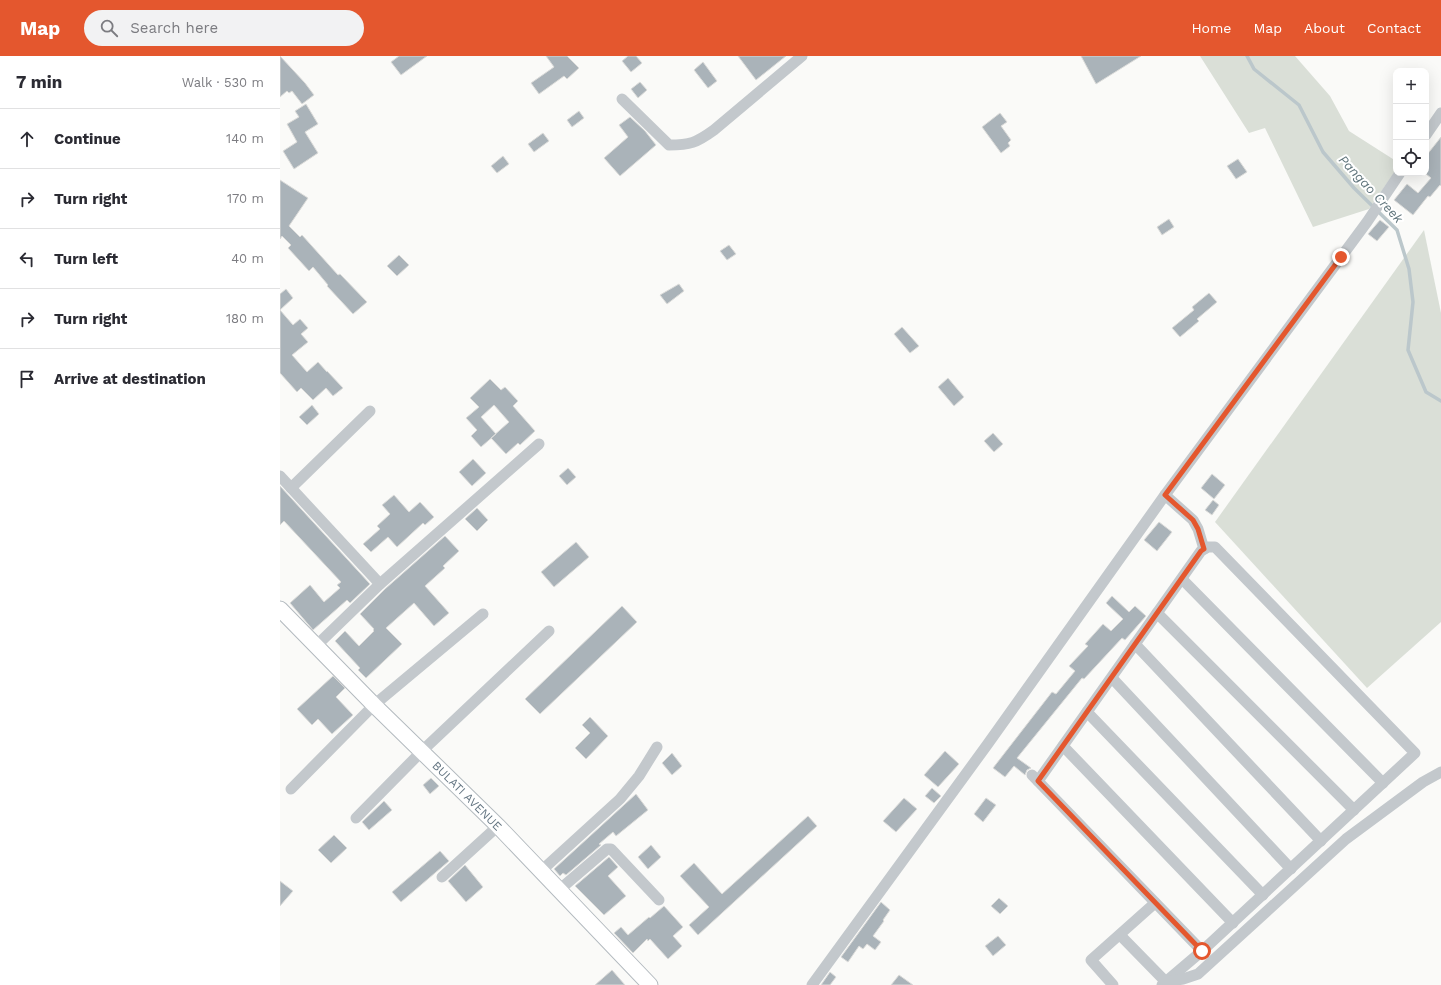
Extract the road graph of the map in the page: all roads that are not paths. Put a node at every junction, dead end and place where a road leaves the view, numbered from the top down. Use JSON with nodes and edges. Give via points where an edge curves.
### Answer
{"nodes":[{"id":1,"x":802,"y":56,"type":"edge"},
{"id":2,"x":622,"y":99,"type":"dead end"},
{"id":3,"x":1441,"y":113,"type":"edge"},
{"id":4,"x":1429,"y":131,"type":"edge"},
{"id":5,"x":1398,"y":176,"type":"edge"},
{"id":6,"x":370,"y":411,"type":"dead end"},
{"id":7,"x":539,"y":444,"type":"dead end"},
{"id":8,"x":280,"y":476,"type":"edge"},
{"id":9,"x":291,"y":488,"type":"junction"},
{"id":10,"x":1165,"y":495,"type":"junction"},
{"id":11,"x":1204,"y":549,"type":"junction"},
{"id":12,"x":1182,"y":579,"type":"junction"},
{"id":13,"x":380,"y":584,"type":"junction"},
{"id":14,"x":280,"y":609,"type":"edge"},
{"id":15,"x":1157,"y":613,"type":"junction"},
{"id":16,"x":483,"y":614,"type":"dead end"},
{"id":17,"x":549,"y":631,"type":"dead end"},
{"id":18,"x":1135,"y":644,"type":"junction"},
{"id":19,"x":316,"y":646,"type":"junction"},
{"id":20,"x":1112,"y":678,"type":"junction"},
{"id":21,"x":374,"y":705,"type":"junction"},
{"id":22,"x":1087,"y":712,"type":"junction"},
{"id":23,"x":1063,"y":746,"type":"junction"},
{"id":24,"x":657,"y":747,"type":"dead end"},
{"id":25,"x":422,"y":751,"type":"junction"},
{"id":26,"x":1441,"y":772,"type":"edge"},
{"id":27,"x":1384,"y":783,"type":"junction"},
{"id":28,"x":291,"y":788,"type":"dead end"},
{"id":29,"x":1354,"y":810,"type":"junction"},
{"id":30,"x":356,"y":818,"type":"dead end"},
{"id":31,"x":498,"y":826,"type":"junction"},
{"id":32,"x":1321,"y":841,"type":"junction"},
{"id":33,"x":1291,"y":868,"type":"junction"},
{"id":34,"x":541,"y":871,"type":"junction"},
{"id":35,"x":442,"y":877,"type":"dead end"},
{"id":36,"x":559,"y":890,"type":"junction"},
{"id":37,"x":1263,"y":895,"type":"junction"},
{"id":38,"x":658,"y":900,"type":"dead end"},
{"id":39,"x":1155,"y":903,"type":"junction"},
{"id":40,"x":1233,"y":923,"type":"junction"},
{"id":41,"x":1120,"y":935,"type":"junction"},
{"id":42,"x":1202,"y":951,"type":"junction"},
{"id":43,"x":1164,"y":983,"type":"edge"},
{"id":44,"x":650,"y":985,"type":"edge"},
{"id":45,"x":812,"y":985,"type":"edge"},
{"id":46,"x":1113,"y":985,"type":"edge"}],
"edges":[{"from":1,"to":2,"type":"street","via":[[709,134],[699,141],[684,145],[669,145]]},
{"from":3,"to":4,"type":"street"},
{"from":5,"to":10,"type":"street","via":[[1367,222]]},
{"from":6,"to":9,"type":"street"},
{"from":7,"to":13,"type":"street"},
{"from":8,"to":9,"type":"street"},
{"from":9,"to":13,"type":"street"},
{"from":10,"to":11,"type":"street","via":[[1193,520]]},
{"from":10,"to":45,"type":"street"},
{"from":11,"to":12,"type":"street"},
{"from":11,"to":27,"type":"street","via":[[1215,547],[1415,754]]},
{"from":12,"to":15,"type":"street"},
{"from":12,"to":27,"type":"street"},
{"from":13,"to":19,"type":"street"},
{"from":14,"to":19,"type":"street","name":"BULATI AVENUE"},
{"from":15,"to":18,"type":"street"},
{"from":15,"to":29,"type":"street"},
{"from":16,"to":21,"type":"street"},
{"from":17,"to":25,"type":"street"},
{"from":18,"to":20,"type":"street"},
{"from":18,"to":32,"type":"street"},
{"from":19,"to":21,"type":"street","name":"BULATI AVENUE"},
{"from":20,"to":22,"type":"street"},
{"from":20,"to":33,"type":"street"},
{"from":21,"to":25,"type":"street","name":"BULATI AVENUE"},
{"from":21,"to":28,"type":"street"},
{"from":22,"to":23,"type":"street"},
{"from":22,"to":37,"type":"street"},
{"from":23,"to":39,"type":"street","via":[[1035,778]]},
{"from":23,"to":40,"type":"street"},
{"from":24,"to":34,"type":"street","via":[[639,776],[620,798]]},
{"from":25,"to":30,"type":"street"},
{"from":25,"to":31,"type":"street","name":"BULATI AVENUE"},
{"from":26,"to":43,"type":"street","via":[[1423,782],[1346,839],[1198,974]]},
{"from":27,"to":29,"type":"street"},
{"from":29,"to":32,"type":"street"},
{"from":31,"to":34,"type":"street","name":"BULATI AVENUE"},
{"from":31,"to":35,"type":"street"},
{"from":32,"to":33,"type":"street"},
{"from":33,"to":37,"type":"street"},
{"from":34,"to":36,"type":"street","name":"BULATI AVENUE"},
{"from":36,"to":38,"type":"street","via":[[607,849],[611,849]]},
{"from":36,"to":44,"type":"street","name":"BULATI AVENUE"},
{"from":37,"to":40,"type":"street"},
{"from":39,"to":41,"type":"street"},
{"from":39,"to":42,"type":"street"},
{"from":40,"to":42,"type":"street"},
{"from":41,"to":43,"type":"street"},
{"from":41,"to":46,"type":"street","via":[[1091,960]]},
{"from":42,"to":43,"type":"street"}]}
